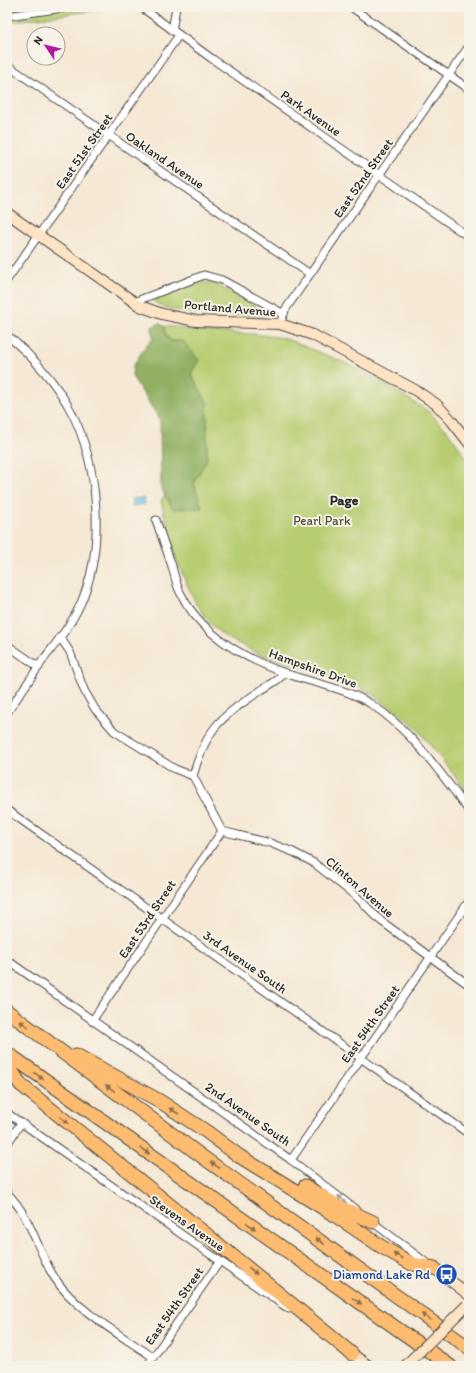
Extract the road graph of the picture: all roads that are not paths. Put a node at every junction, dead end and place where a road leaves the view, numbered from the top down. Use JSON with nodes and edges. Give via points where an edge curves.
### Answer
{"nodes":[{"id":1,"x":71,"y":7,"type":"edge"},
{"id":2,"x":141,"y":7,"type":"edge"},
{"id":3,"x":176,"y":7,"type":"edge"},
{"id":4,"x":351,"y":7,"type":"edge"},
{"id":5,"x":7,"y":16,"type":"edge"},
{"id":6,"x":172,"y":31,"type":"junction"},
{"id":7,"x":179,"y":35,"type":"junction"},
{"id":8,"x":469,"y":46,"type":"edge"},
{"id":9,"x":7,"y":65,"type":"edge"},
{"id":10,"x":448,"y":75,"type":"junction"},
{"id":11,"x":469,"y":89,"type":"edge"},
{"id":12,"x":109,"y":136,"type":"junction"},
{"id":13,"x":379,"y":174,"type":"junction"},
{"id":14,"x":7,"y":213,"type":"edge"},
{"id":15,"x":39,"y":234,"type":"junction"},
{"id":16,"x":469,"y":237,"type":"edge"},
{"id":17,"x":310,"y":274,"type":"junction"},
{"id":18,"x":7,"y":280,"type":"edge"},
{"id":19,"x":134,"y":302,"type":"junction"},
{"id":20,"x":284,"y":314,"type":"junction"},
{"id":21,"x":280,"y":324,"type":"junction"},
{"id":22,"x":7,"y":334,"type":"edge"},
{"id":23,"x":469,"y":443,"type":"edge"},
{"id":24,"x":156,"y":520,"type":"dead end"},
{"id":25,"x":60,"y":637,"type":"junction"},
{"id":26,"x":7,"y":645,"type":"edge"},
{"id":27,"x":39,"y":667,"type":"junction"},
{"id":28,"x":285,"y":673,"type":"junction"},
{"id":29,"x":7,"y":713,"type":"edge"},
{"id":30,"x":193,"y":776,"type":"junction"},
{"id":31,"x":7,"y":810,"type":"edge"},
{"id":32,"x":469,"y":811,"type":"edge"},
{"id":33,"x":222,"y":831,"type":"junction"},
{"id":34,"x":469,"y":901,"type":"edge"},
{"id":35,"x":162,"y":919,"type":"junction"},
{"id":36,"x":430,"y":957,"type":"junction"},
{"id":37,"x":7,"y":960,"type":"edge"},
{"id":38,"x":469,"y":985,"type":"edge"},
{"id":39,"x":7,"y":1011,"type":"edge"},
{"id":40,"x":92,"y":1021,"type":"junction"},
{"id":41,"x":41,"y":1036,"type":"junction"},
{"id":42,"x":7,"y":1053,"type":"edge"},
{"id":43,"x":361,"y":1058,"type":"junction"},
{"id":44,"x":7,"y":1064,"type":"edge"},
{"id":45,"x":7,"y":1113,"type":"edge"},
{"id":46,"x":21,"y":1123,"type":"junction"},
{"id":47,"x":207,"y":1132,"type":"junction"},
{"id":48,"x":469,"y":1134,"type":"edge"},
{"id":49,"x":7,"y":1144,"type":"edge"},
{"id":50,"x":291,"y":1160,"type":"junction"},
{"id":51,"x":7,"y":1193,"type":"edge"},
{"id":52,"x":373,"y":1222,"type":"junction"},
{"id":53,"x":220,"y":1261,"type":"junction"},
{"id":54,"x":434,"y":1268,"type":"junction"},
{"id":55,"x":468,"y":1301,"type":"edge"},
{"id":56,"x":469,"y":1348,"type":"edge"},
{"id":57,"x":352,"y":1354,"type":"junction"},
{"id":58,"x":153,"y":1357,"type":"junction"},
{"id":59,"x":147,"y":1366,"type":"edge"},
{"id":60,"x":369,"y":1366,"type":"edge"},
{"id":61,"x":405,"y":1366,"type":"edge"},
{"id":62,"x":450,"y":1366,"type":"edge"}],
"edges":[{"from":1,"to":5,"type":"street"},
{"from":2,"to":6,"type":"street","name":"Park Avenue"},
{"from":3,"to":6,"type":"street"},
{"from":4,"to":10,"type":"street"},
{"from":6,"to":7,"type":"street","name":"Park Avenue"},
{"from":7,"to":12,"type":"street","name":"East 51st Street"},
{"from":7,"to":13,"type":"street","name":"Park Avenue"},
{"from":8,"to":10,"type":"street","name":"East 52nd Street"},
{"from":9,"to":12,"type":"street","name":"Oakland Avenue"},
{"from":10,"to":11,"type":"street"},
{"from":10,"to":13,"type":"street","name":"East 52nd Street"},
{"from":12,"to":15,"type":"street","name":"East 51st Street"},
{"from":12,"to":17,"type":"street","name":"Oakland Avenue"},
{"from":13,"to":16,"type":"street","name":"Park Avenue"},
{"from":13,"to":17,"type":"street","name":"East 52nd Street"},
{"from":14,"to":15,"type":"street","name":"Portland Avenue"},
{"from":15,"to":18,"type":"street","name":"East 51st Street"},
{"from":15,"to":19,"type":"street","name":"Portland Avenue"},
{"from":17,"to":20,"type":"street","name":"East 52nd Street"},
{"from":19,"to":20,"type":"street","via":[[204,275],[222,280]]},
{"from":19,"to":21,"type":"street","name":"Portland Avenue","via":[[162,314],[196,321]]},
{"from":20,"to":21,"type":"street","name":"East 52nd Street"},
{"from":21,"to":23,"type":"street","name":"Portland Avenue","via":[[313,335],[415,390],[436,404]]},
{"from":22,"to":25,"type":"street","via":[[41,367],[57,388],[71,411],[88,461],[97,528],[96,548],[87,587]]},
{"from":24,"to":28,"type":"street","name":"Hampshire Drive","via":[[180,592],[205,628],[236,650]]},
{"from":25,"to":27,"type":"street"},
{"from":25,"to":30,"type":"street","via":[[70,652],[84,690],[95,709],[114,731],[175,769]]},
{"from":26,"to":27,"type":"street"},
{"from":27,"to":29,"type":"street"},
{"from":28,"to":30,"type":"street","via":[[219,721],[207,739]]},
{"from":28,"to":32,"type":"street","name":"Hampshire Drive","via":[[345,691],[370,704],[392,720],[431,760]]},
{"from":30,"to":33,"type":"street"},
{"from":31,"to":35,"type":"street","name":"3rd Avenue South"},
{"from":33,"to":35,"type":"street","name":"East 53rd Street"},
{"from":33,"to":36,"type":"street","name":"Clinton Avenue","via":[[270,843],[314,863],[358,898],[381,921]]},
{"from":34,"to":36,"type":"street","name":"East 54th Street"},
{"from":35,"to":40,"type":"street","name":"East 53rd Street"},
{"from":35,"to":43,"type":"street","name":"3rd Avenue South"},
{"from":36,"to":38,"type":"street","name":"Clinton Avenue"},
{"from":36,"to":43,"type":"street","name":"East 54th Street"},
{"from":37,"to":40,"type":"street","name":"2nd Avenue South"},
{"from":41,"to":39,"type":"highway","one_way":true},
{"from":40,"to":50,"type":"street","name":"2nd Avenue South"},
{"from":47,"to":41,"type":"highway","one_way":true,"via":[[158,1100]]},
{"from":56,"to":41,"type":"highway","one_way":true,"via":[[204,1158]]},
{"from":42,"to":62,"type":"highway","one_way":true},
{"from":43,"to":48,"type":"street","name":"3rd Avenue South"},
{"from":43,"to":50,"type":"street","name":"East 54th Street"},
{"from":44,"to":57,"type":"highway","one_way":true,"via":[[21,1085]]},
{"from":45,"to":46,"type":"street","name":"Stevens Avenue"},
{"from":46,"to":49,"type":"street"},
{"from":46,"to":53,"type":"street","name":"Stevens Avenue"},
{"from":47,"to":52,"type":"highway","via":[[338,1206]]},
{"from":54,"to":47,"type":"highway","one_way":true,"via":[[412,1264],[382,1247],[239,1156]]},
{"from":52,"to":50,"type":"street","name":"2nd Avenue South","one_way":true},
{"from":51,"to":58,"type":"street","via":[[24,1216],[54,1277],[65,1292]]},
{"from":52,"to":54,"type":"street","name":"2nd Avenue South"},
{"from":53,"to":57,"type":"street","name":"Stevens Avenue"},
{"from":53,"to":58,"type":"street","name":"East 54th Street"},
{"from":54,"to":55,"type":"street","name":"2nd Avenue South"},
{"from":55,"to":61,"type":"street","bridge":true},
{"from":57,"to":60,"type":"street"},
{"from":58,"to":59,"type":"street","name":"East 54th Street"}]}
